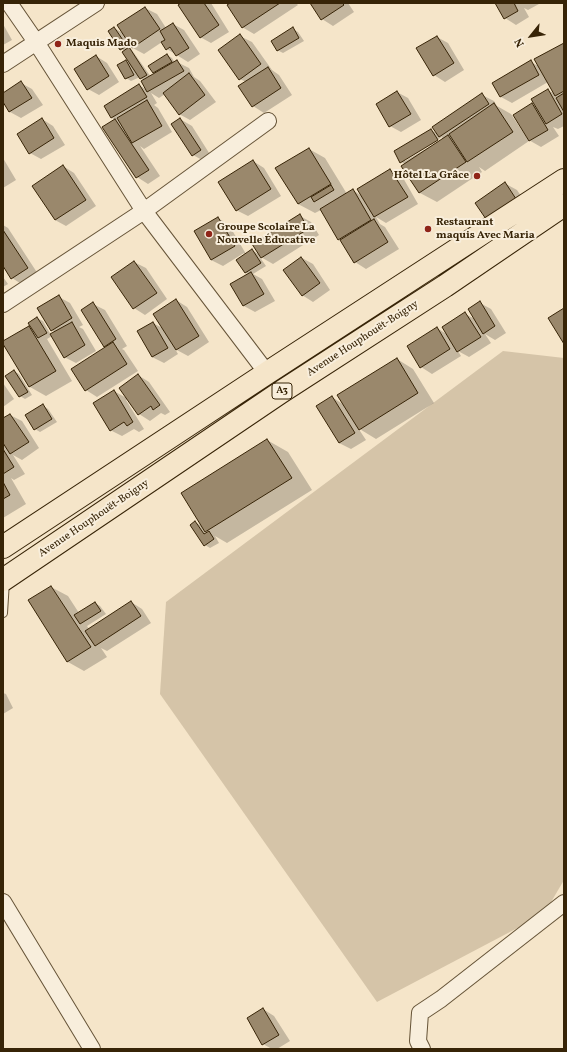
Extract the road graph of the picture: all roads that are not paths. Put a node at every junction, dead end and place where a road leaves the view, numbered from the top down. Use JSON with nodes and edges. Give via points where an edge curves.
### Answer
{"nodes":[{"id":1,"x":9,"y":3,"type":"edge"},
{"id":2,"x":96,"y":3,"type":"edge"},
{"id":3,"x":36,"y":42,"type":"junction"},
{"id":4,"x":3,"y":64,"type":"edge"},
{"id":5,"x":268,"y":121,"type":"dead end"},
{"id":6,"x":564,"y":180,"type":"edge"},
{"id":7,"x":564,"y":205,"type":"edge"},
{"id":8,"x":144,"y":211,"type":"junction"},
{"id":9,"x":3,"y":304,"type":"edge"},
{"id":10,"x":266,"y":372,"type":"junction"},
{"id":11,"x":3,"y":547,"type":"edge"},
{"id":12,"x":4,"y":579,"type":"edge"},
{"id":13,"x":3,"y":613,"type":"edge"},
{"id":14,"x":3,"y":902,"type":"edge"},
{"id":15,"x":564,"y":903,"type":"edge"},
{"id":16,"x":92,"y":1049,"type":"edge"},
{"id":17,"x":422,"y":1049,"type":"edge"}],
"edges":[{"from":1,"to":3,"type":"street"},
{"from":2,"to":3,"type":"street"},
{"from":3,"to":4,"type":"street"},
{"from":3,"to":8,"type":"street"},
{"from":5,"to":8,"type":"street"},
{"from":6,"to":10,"type":"highway","number":"A3"},
{"from":7,"to":12,"type":"highway","name":"Avenue Houphouët-Boigny","number":"A3"},
{"from":8,"to":9,"type":"street"},
{"from":8,"to":10,"type":"street"},
{"from":10,"to":11,"type":"highway","number":"A3"},
{"from":12,"to":13,"type":"lane"},
{"from":14,"to":16,"type":"street"},
{"from":15,"to":17,"type":"street","via":[[441,1000],[420,1013],[418,1041]]}]}
